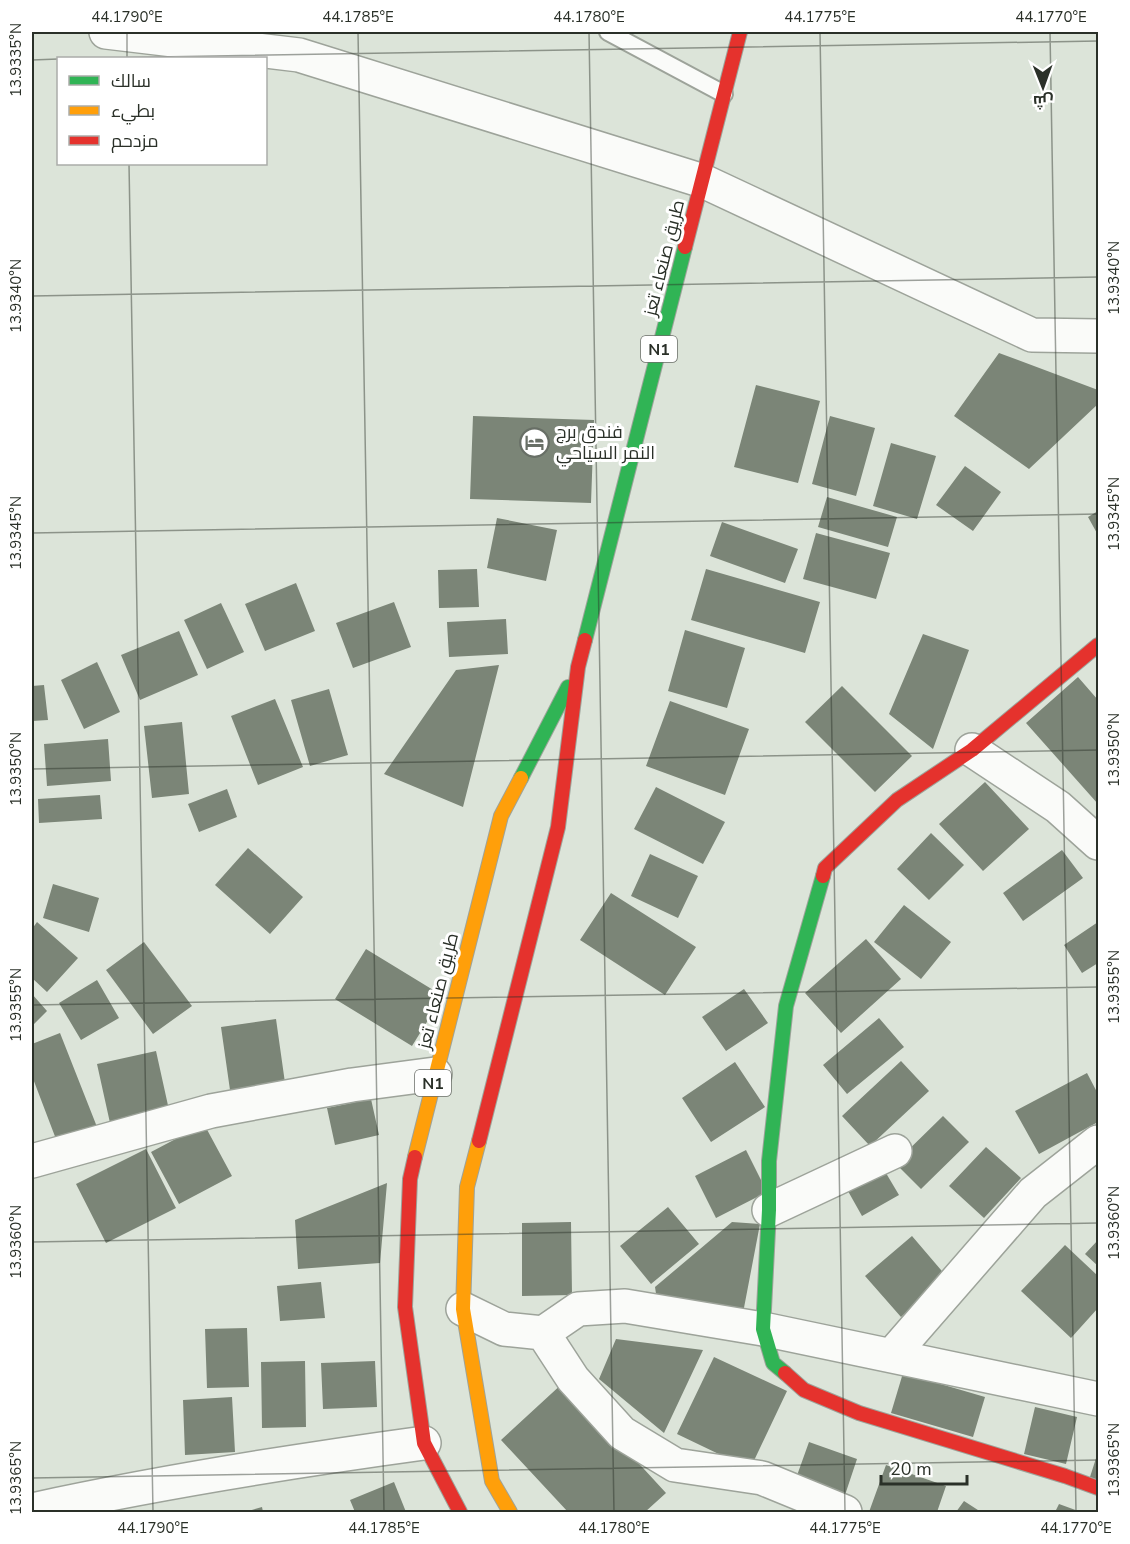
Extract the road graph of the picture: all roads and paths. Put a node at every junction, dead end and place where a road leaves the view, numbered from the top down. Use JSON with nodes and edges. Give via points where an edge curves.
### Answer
{"nodes":[{"id":1,"x":106,"y":32,"type":"edge"},
{"id":2,"x":608,"y":32,"type":"edge"},
{"id":3,"x":740,"y":32,"type":"edge"},
{"id":4,"x":724,"y":94,"type":"junction"},
{"id":5,"x":703,"y":181,"type":"junction"},
{"id":6,"x":1098,"y":336,"type":"edge"},
{"id":7,"x":1098,"y":645,"type":"edge"},
{"id":8,"x":578,"y":667,"type":"junction"},
{"id":9,"x":972,"y":750,"type":"junction"},
{"id":10,"x":1098,"y":843,"type":"edge"},
{"id":11,"x":435,"y":1074,"type":"junction"},
{"id":12,"x":1098,"y":1142,"type":"edge"},
{"id":13,"x":894,"y":1151,"type":"dead end"},
{"id":14,"x":32,"y":1161,"type":"edge"},
{"id":15,"x":769,"y":1210,"type":"junction"},
{"id":16,"x":463,"y":1309,"type":"junction"},
{"id":17,"x":763,"y":1329,"type":"junction"},
{"id":18,"x":543,"y":1333,"type":"junction"},
{"id":19,"x":892,"y":1355,"type":"junction"},
{"id":20,"x":1098,"y":1399,"type":"edge"},
{"id":21,"x":424,"y":1443,"type":"junction"},
{"id":22,"x":1098,"y":1488,"type":"edge"},
{"id":23,"x":32,"y":1510,"type":"edge"},
{"id":24,"x":460,"y":1512,"type":"edge"},
{"id":25,"x":510,"y":1512,"type":"edge"},
{"id":26,"x":846,"y":1512,"type":"edge"}],
"edges":[{"from":1,"to":5,"type":"street","via":[[299,55]]},
{"from":2,"to":4,"type":"lane"},
{"from":3,"to":4,"type":"main road","name":"طريق صنعاء تعز","number":"N1"},
{"from":4,"to":5,"type":"main road","name":"طريق صنعاء تعز","number":"N1"},
{"from":5,"to":6,"type":"street","via":[[1032,335]]},
{"from":5,"to":8,"type":"main road","name":"طريق صنعاء تعز","number":"N1"},
{"from":7,"to":9,"type":"main road"},
{"from":8,"to":11,"type":"main road","name":"طريق صنعاء تعز","number":"N1","via":[[501,816]]},
{"from":8,"to":16,"type":"main road","name":"طريق صنعاء تعز","number":"N1","via":[[558,827],[467,1187]]},
{"from":9,"to":10,"type":"street","via":[[1058,807]]},
{"from":9,"to":15,"type":"main road","via":[[897,800],[825,868],[786,1006],[769,1161]]},
{"from":11,"to":14,"type":"street","via":[[211,1111]]},
{"from":11,"to":21,"type":"main road","name":"طريق صنعاء تعز","number":"N1","via":[[410,1179],[405,1307]]},
{"from":12,"to":19,"type":"street","via":[[1033,1193]]},
{"from":13,"to":15,"type":"street"},
{"from":15,"to":17,"type":"main road"},
{"from":16,"to":18,"type":"street","via":[[504,1329]]},
{"from":16,"to":25,"type":"main road","name":"طريق صنعاء تعز","number":"N1","via":[[492,1481]]},
{"from":17,"to":18,"type":"street","via":[[625,1306],[578,1309]]},
{"from":17,"to":19,"type":"street"},
{"from":17,"to":22,"type":"main road","via":[[773,1363],[804,1390],[859,1413]]},
{"from":18,"to":26,"type":"street","via":[[573,1379],[622,1433],[675,1465],[762,1478]]},
{"from":19,"to":20,"type":"street"},
{"from":21,"to":23,"type":"street","via":[[119,1491]]},
{"from":21,"to":24,"type":"main road","name":"طريق صنعاء تعز","number":"N1"}]}
